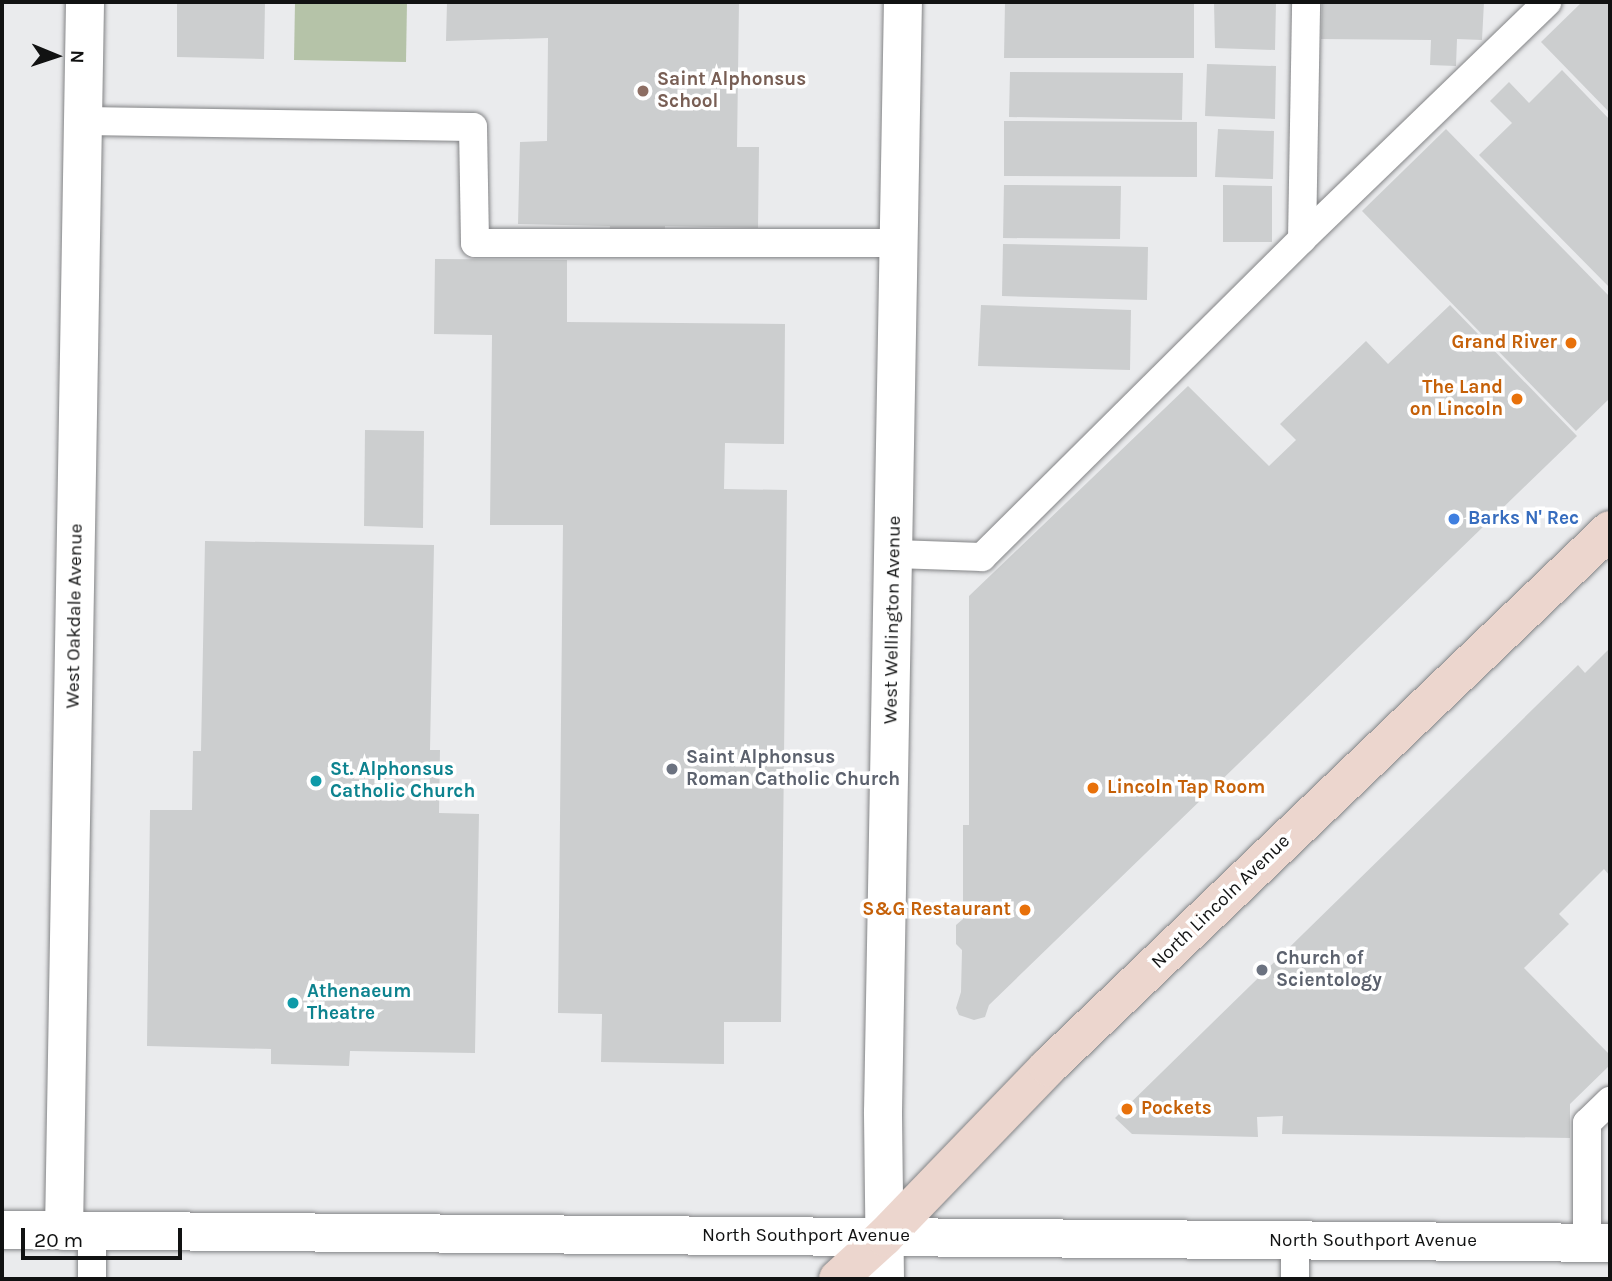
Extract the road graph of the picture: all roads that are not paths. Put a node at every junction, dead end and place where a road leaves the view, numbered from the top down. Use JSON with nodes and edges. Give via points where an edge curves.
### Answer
{"nodes":[{"id":1,"x":85,"y":2,"type":"edge"},
{"id":2,"x":903,"y":2,"type":"edge"},
{"id":3,"x":1306,"y":2,"type":"edge"},
{"id":4,"x":1547,"y":2,"type":"edge"},
{"id":5,"x":83,"y":121,"type":"junction"},
{"id":6,"x":1302,"y":239,"type":"junction"},
{"id":7,"x":900,"y":243,"type":"junction"},
{"id":8,"x":1610,"y":530,"type":"edge"},
{"id":9,"x":895,"y":554,"type":"junction"},
{"id":10,"x":1610,"y":1101,"type":"edge"},
{"id":11,"x":2,"y":1230,"type":"edge"},
{"id":12,"x":78,"y":1231,"type":"junction"},
{"id":13,"x":884,"y":1237,"type":"junction"},
{"id":14,"x":1296,"y":1240,"type":"junction"},
{"id":15,"x":1599,"y":1243,"type":"edge"},
{"id":16,"x":92,"y":1279,"type":"edge"},
{"id":17,"x":838,"y":1279,"type":"edge"},
{"id":18,"x":885,"y":1279,"type":"edge"},
{"id":19,"x":1295,"y":1279,"type":"edge"}],
"edges":[{"from":1,"to":5,"type":"street","name":"West Oakdale Avenue"},
{"from":2,"to":7,"type":"street","name":"West Wellington Avenue"},
{"from":3,"to":6,"type":"lane"},
{"from":4,"to":6,"type":"lane"},
{"from":5,"to":7,"type":"lane","via":[[474,127],[475,243]]},
{"from":5,"to":12,"type":"street","name":"West Oakdale Avenue"},
{"from":6,"to":9,"type":"lane","via":[[982,557]]},
{"from":7,"to":9,"type":"street","name":"West Wellington Avenue"},
{"from":8,"to":13,"type":"main road","name":"North Lincoln Avenue","via":[[1048,1067]]},
{"from":9,"to":13,"type":"street","name":"West Wellington Avenue"},
{"from":10,"to":15,"type":"lane","via":[[1587,1124]]},
{"from":11,"to":12,"type":"street","name":"North Southport Avenue"},
{"from":12,"to":13,"type":"street","name":"North Southport Avenue"},
{"from":12,"to":16,"type":"lane"},
{"from":13,"to":14,"type":"street","name":"North Southport Avenue"},
{"from":13,"to":17,"type":"main road","name":"North Lincoln Avenue"},
{"from":13,"to":18,"type":"street","name":"West Wellington Avenue"},
{"from":14,"to":15,"type":"street","name":"North Southport Avenue"},
{"from":14,"to":19,"type":"lane"}]}
